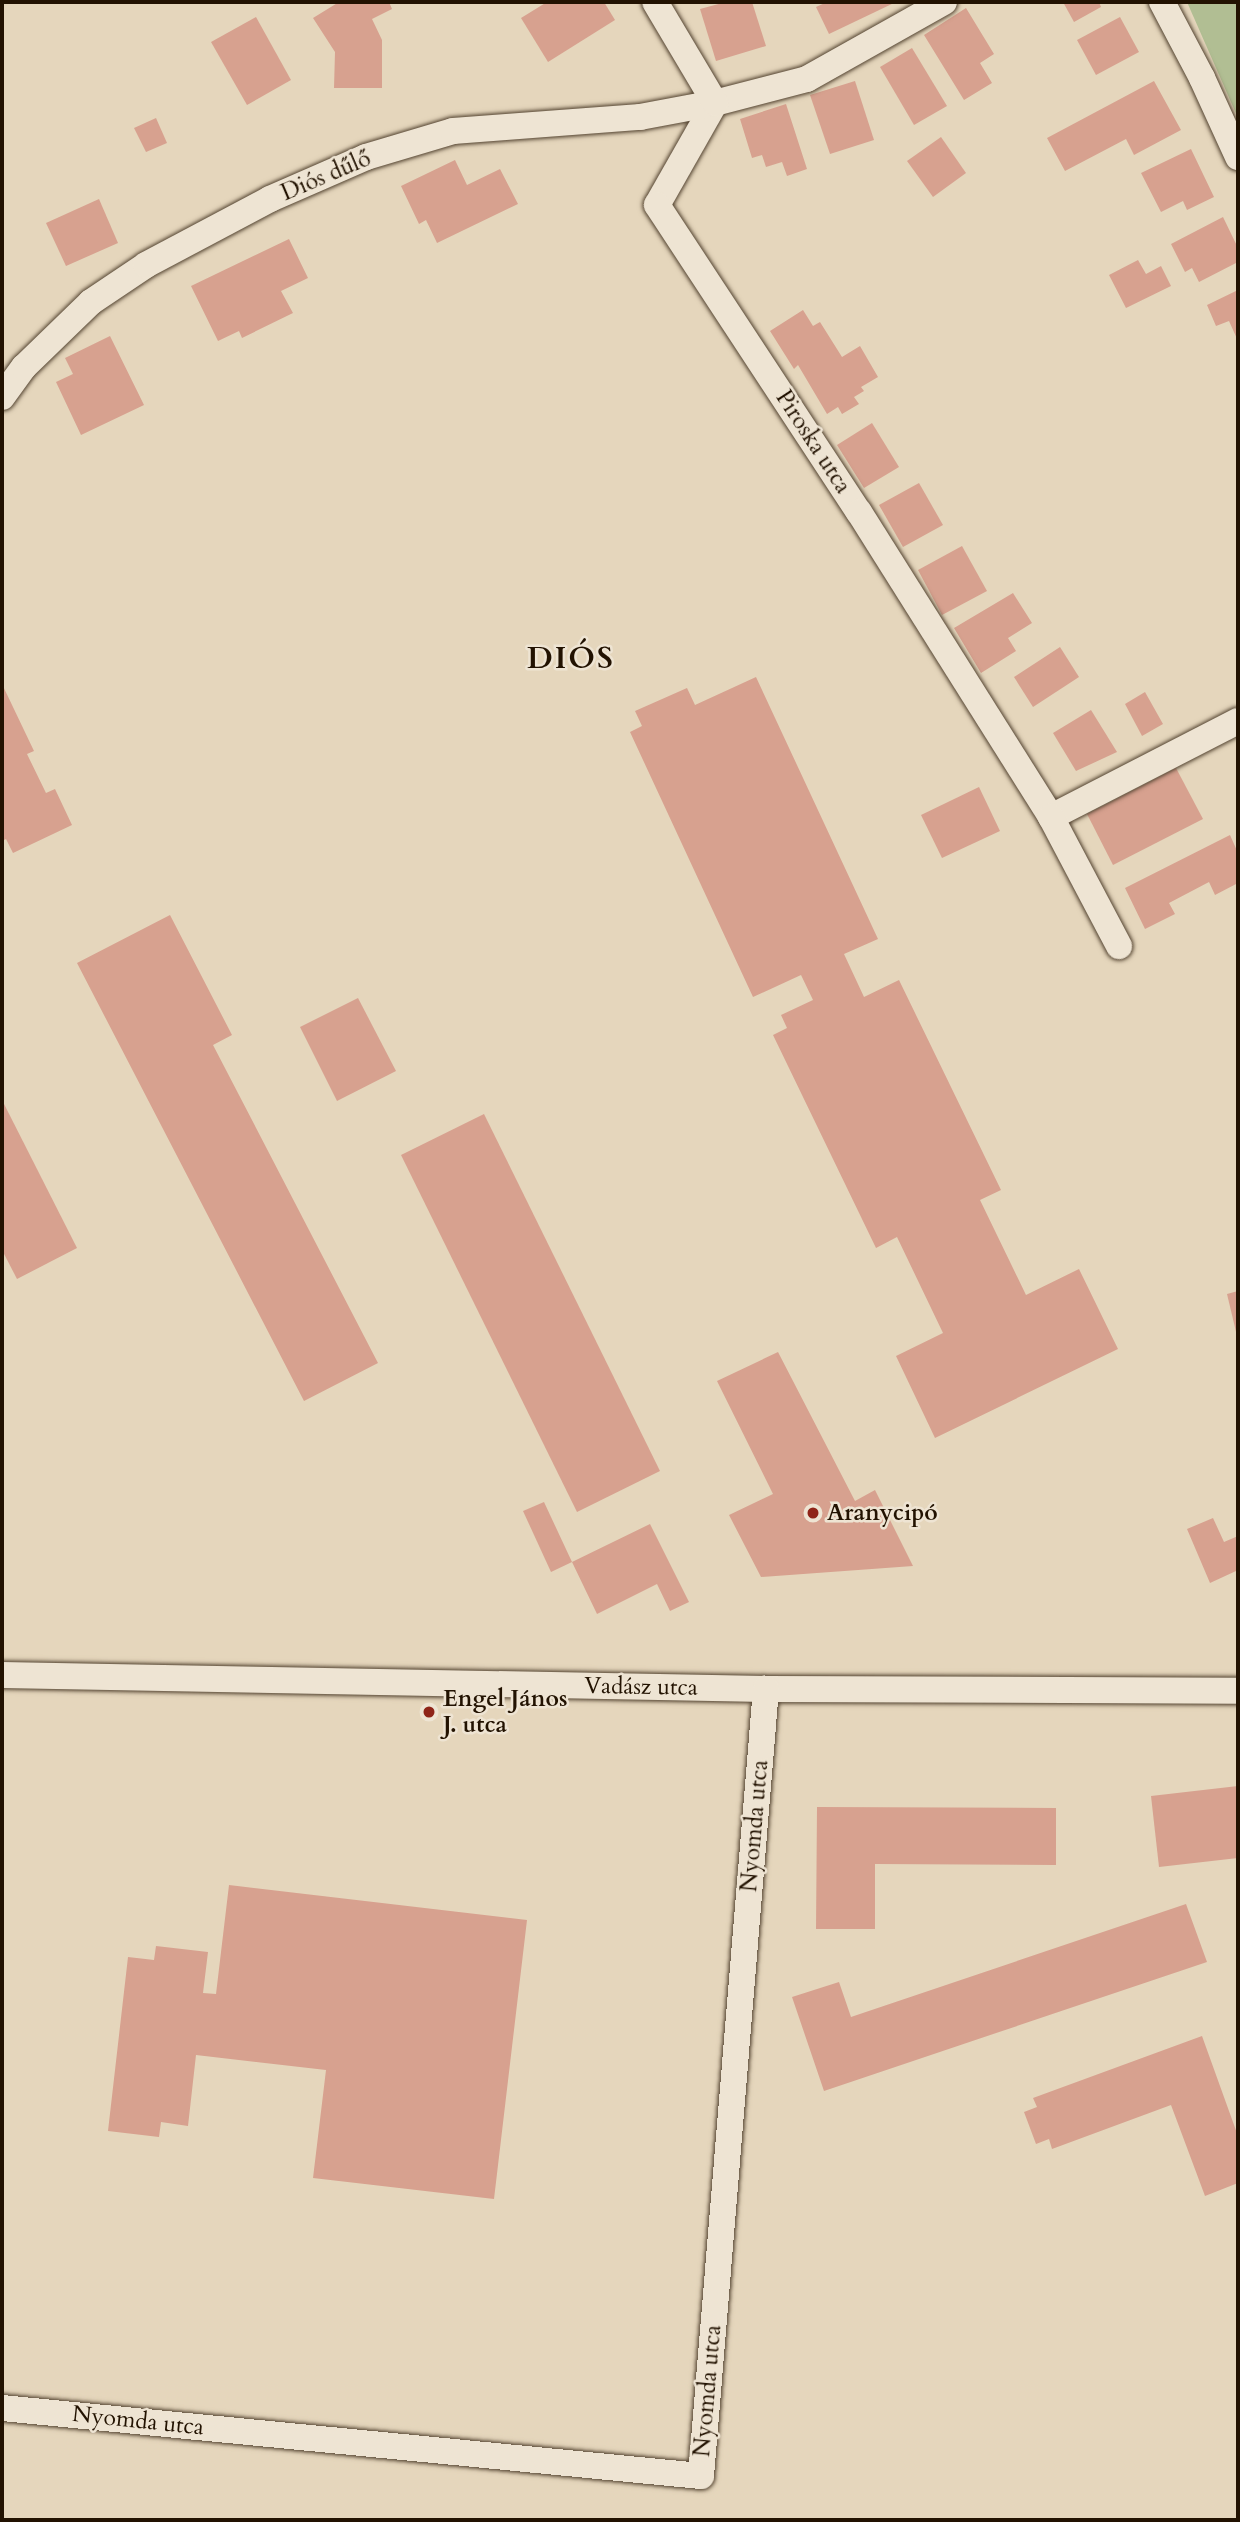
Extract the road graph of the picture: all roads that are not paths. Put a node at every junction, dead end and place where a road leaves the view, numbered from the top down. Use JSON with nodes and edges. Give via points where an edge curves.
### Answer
{"nodes":[{"id":1,"x":655,"y":2,"type":"edge"},
{"id":2,"x":944,"y":2,"type":"edge"},
{"id":3,"x":1162,"y":2,"type":"edge"},
{"id":4,"x":715,"y":103,"type":"junction"},
{"id":5,"x":1238,"y":157,"type":"edge"},
{"id":6,"x":2,"y":397,"type":"edge"},
{"id":7,"x":1238,"y":721,"type":"edge"},
{"id":8,"x":1051,"y":817,"type":"junction"},
{"id":9,"x":1119,"y":946,"type":"dead end"},
{"id":10,"x":2,"y":1675,"type":"edge"},
{"id":11,"x":766,"y":1689,"type":"junction"},
{"id":12,"x":1238,"y":1691,"type":"edge"},
{"id":13,"x":2,"y":2408,"type":"edge"}],
"edges":[{"from":1,"to":4,"type":"street"},
{"from":2,"to":4,"type":"street","via":[[807,79]]},
{"from":3,"to":5,"type":"street"},
{"from":4,"to":6,"type":"street","name":"Diós dűlő","via":[[640,117],[453,131],[366,157],[270,199],[146,265],[91,302],[24,367]]},
{"from":4,"to":8,"type":"street","name":"Piroska utca","via":[[657,205],[859,512]]},
{"from":7,"to":8,"type":"street"},
{"from":8,"to":9,"type":"street"},
{"from":10,"to":11,"type":"street","name":"Vadász utca"},
{"from":11,"to":12,"type":"street","name":"Vadász utca"},
{"from":11,"to":13,"type":"street","name":"Nyomda utca","via":[[701,2476]]}]}
